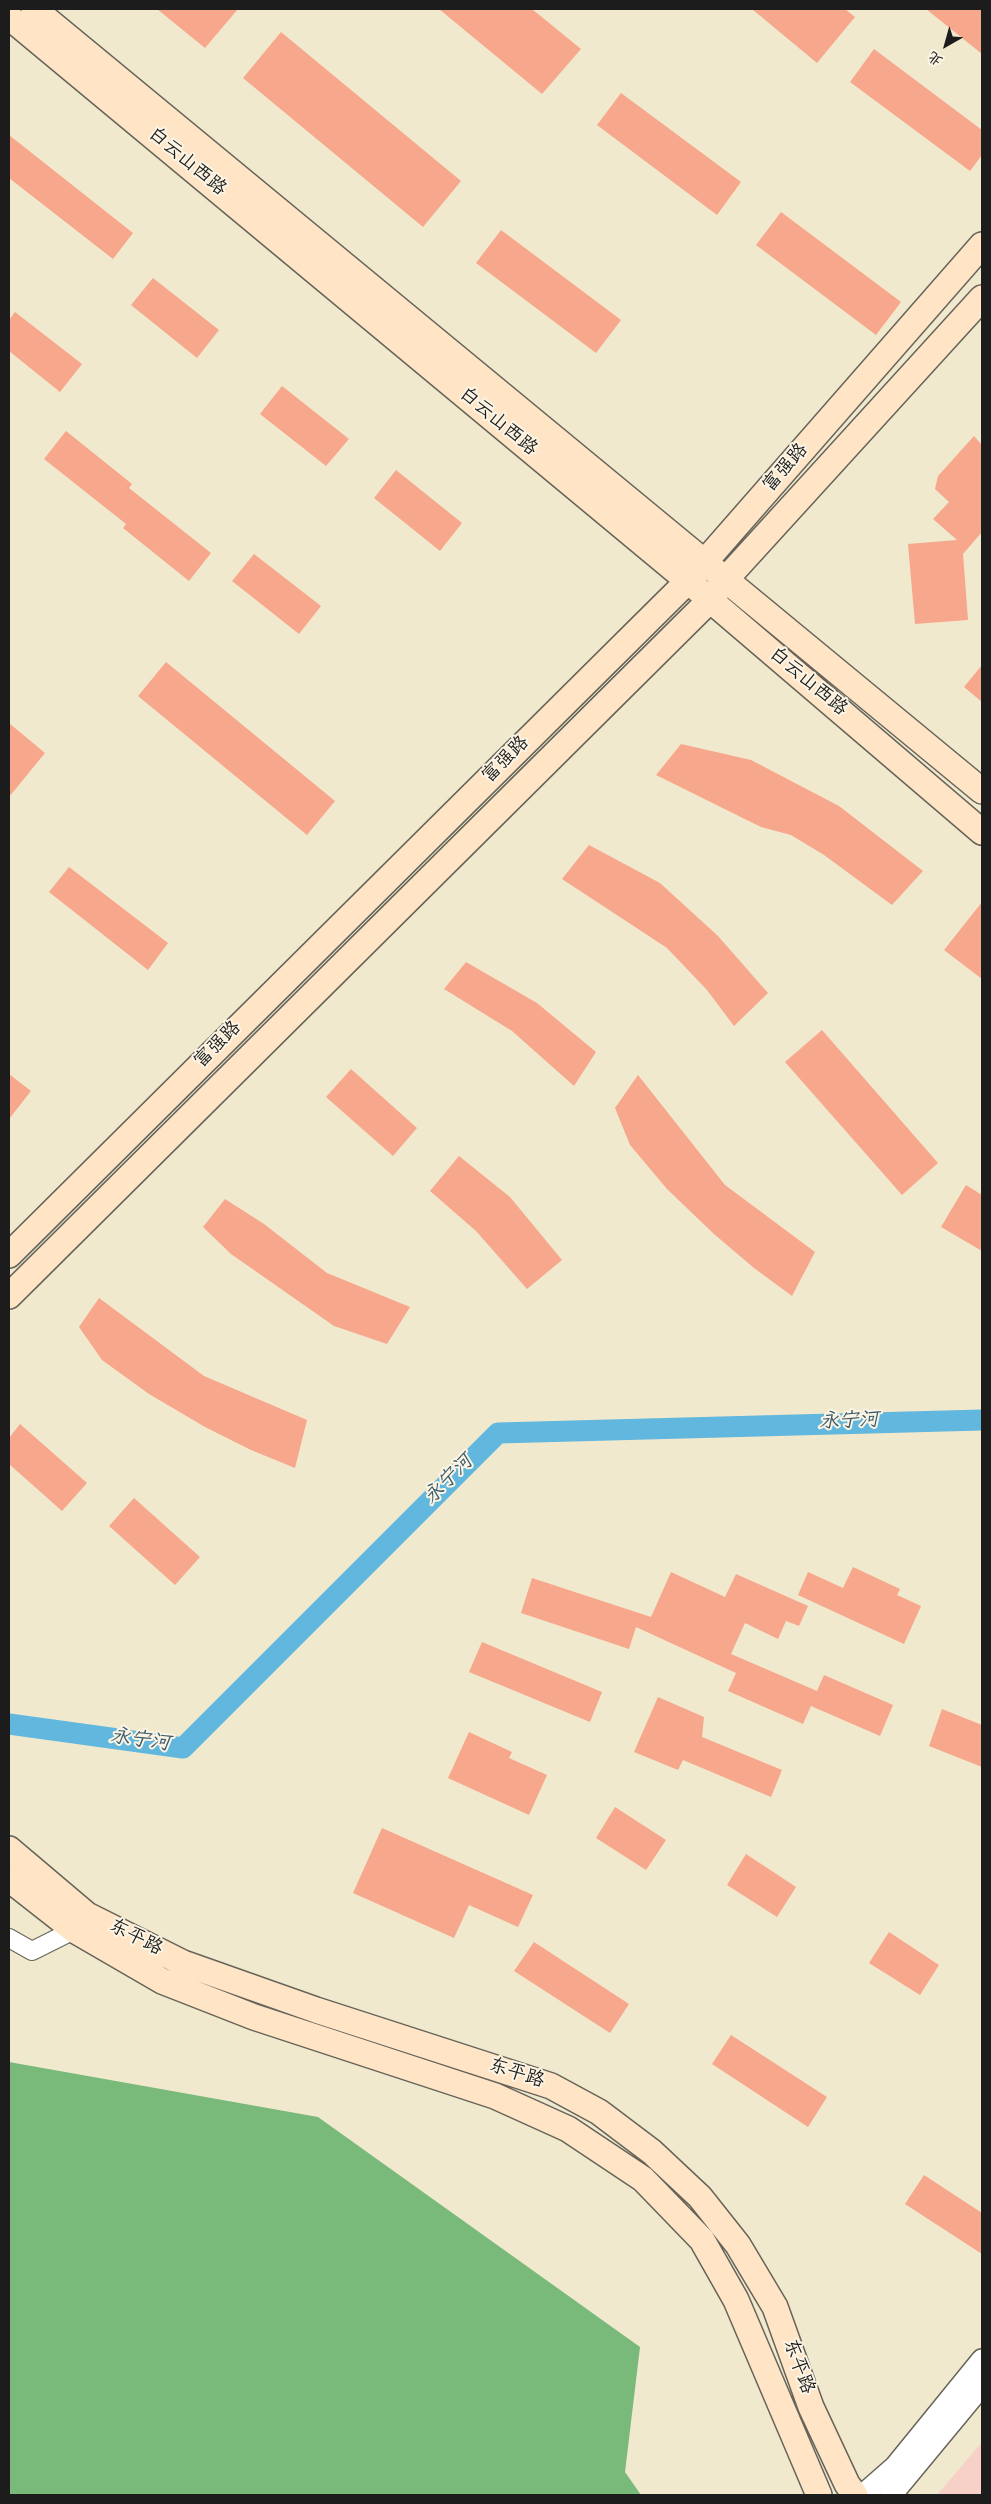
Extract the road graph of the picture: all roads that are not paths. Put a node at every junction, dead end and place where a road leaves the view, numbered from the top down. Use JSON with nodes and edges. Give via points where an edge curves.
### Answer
{"nodes":[{"id":1,"x":34,"y":9,"type":"edge"},
{"id":2,"x":9,"y":17,"type":"edge"},
{"id":3,"x":982,"y":245,"type":"edge"},
{"id":4,"x":982,"y":298,"type":"edge"},
{"id":5,"x":706,"y":562,"type":"junction"},
{"id":6,"x":726,"y":579,"type":"junction"},
{"id":7,"x":688,"y":582,"type":"junction"},
{"id":8,"x":710,"y":600,"type":"junction"},
{"id":9,"x":982,"y":790,"type":"edge"},
{"id":10,"x":982,"y":832,"type":"edge"},
{"id":11,"x":9,"y":1255,"type":"edge"},
{"id":12,"x":9,"y":1296,"type":"edge"},
{"id":13,"x":9,"y":1849,"type":"edge"},
{"id":14,"x":9,"y":1879,"type":"edge"},
{"id":15,"x":74,"y":1930,"type":"junction"},
{"id":16,"x":9,"y":1938,"type":"edge"},
{"id":17,"x":982,"y":2360,"type":"edge"},
{"id":18,"x":982,"y":2385,"type":"edge"},
{"id":19,"x":819,"y":2495,"type":"edge"},
{"id":20,"x":855,"y":2495,"type":"edge"},
{"id":21,"x":863,"y":2495,"type":"edge"},
{"id":22,"x":891,"y":2495,"type":"edge"}],
"edges":[{"from":1,"to":5,"type":"main road","name":"白云山西路"},
{"from":2,"to":7,"type":"main road","name":"白云山西路"},
{"from":3,"to":5,"type":"main road","name":"富强路"},
{"from":4,"to":6,"type":"main road","name":"富强路"},
{"from":5,"to":6,"type":"main road","name":"白云山西路"},
{"from":5,"to":7,"type":"main road","name":"富强路"},
{"from":6,"to":8,"type":"main road","name":"富强路"},
{"from":6,"to":9,"type":"main road","name":"白云山西路"},
{"from":7,"to":8,"type":"main road","name":"白云山西路"},
{"from":7,"to":11,"type":"main road","name":"富强路"},
{"from":8,"to":10,"type":"main road","name":"白云山西路"},
{"from":8,"to":12,"type":"main road","name":"富强路"},
{"from":13,"to":20,"type":"main road","name":"东平路","via":[[87,1915],[183,1963],[551,2086],[599,2112],[652,2152],[700,2198],[738,2245],[775,2307],[811,2407]]},
{"from":14,"to":15,"type":"main road","name":"东平路"},
{"from":15,"to":16,"type":"street","via":[[32,1951]]},
{"from":15,"to":19,"type":"main road","name":"东平路","via":[[171,1985],[254,2017],[496,2096],[568,2129],[642,2179],[702,2240],[736,2300]]},
{"from":17,"to":21,"type":"street","via":[[895,2467]]},
{"from":18,"to":22,"type":"street"}]}
